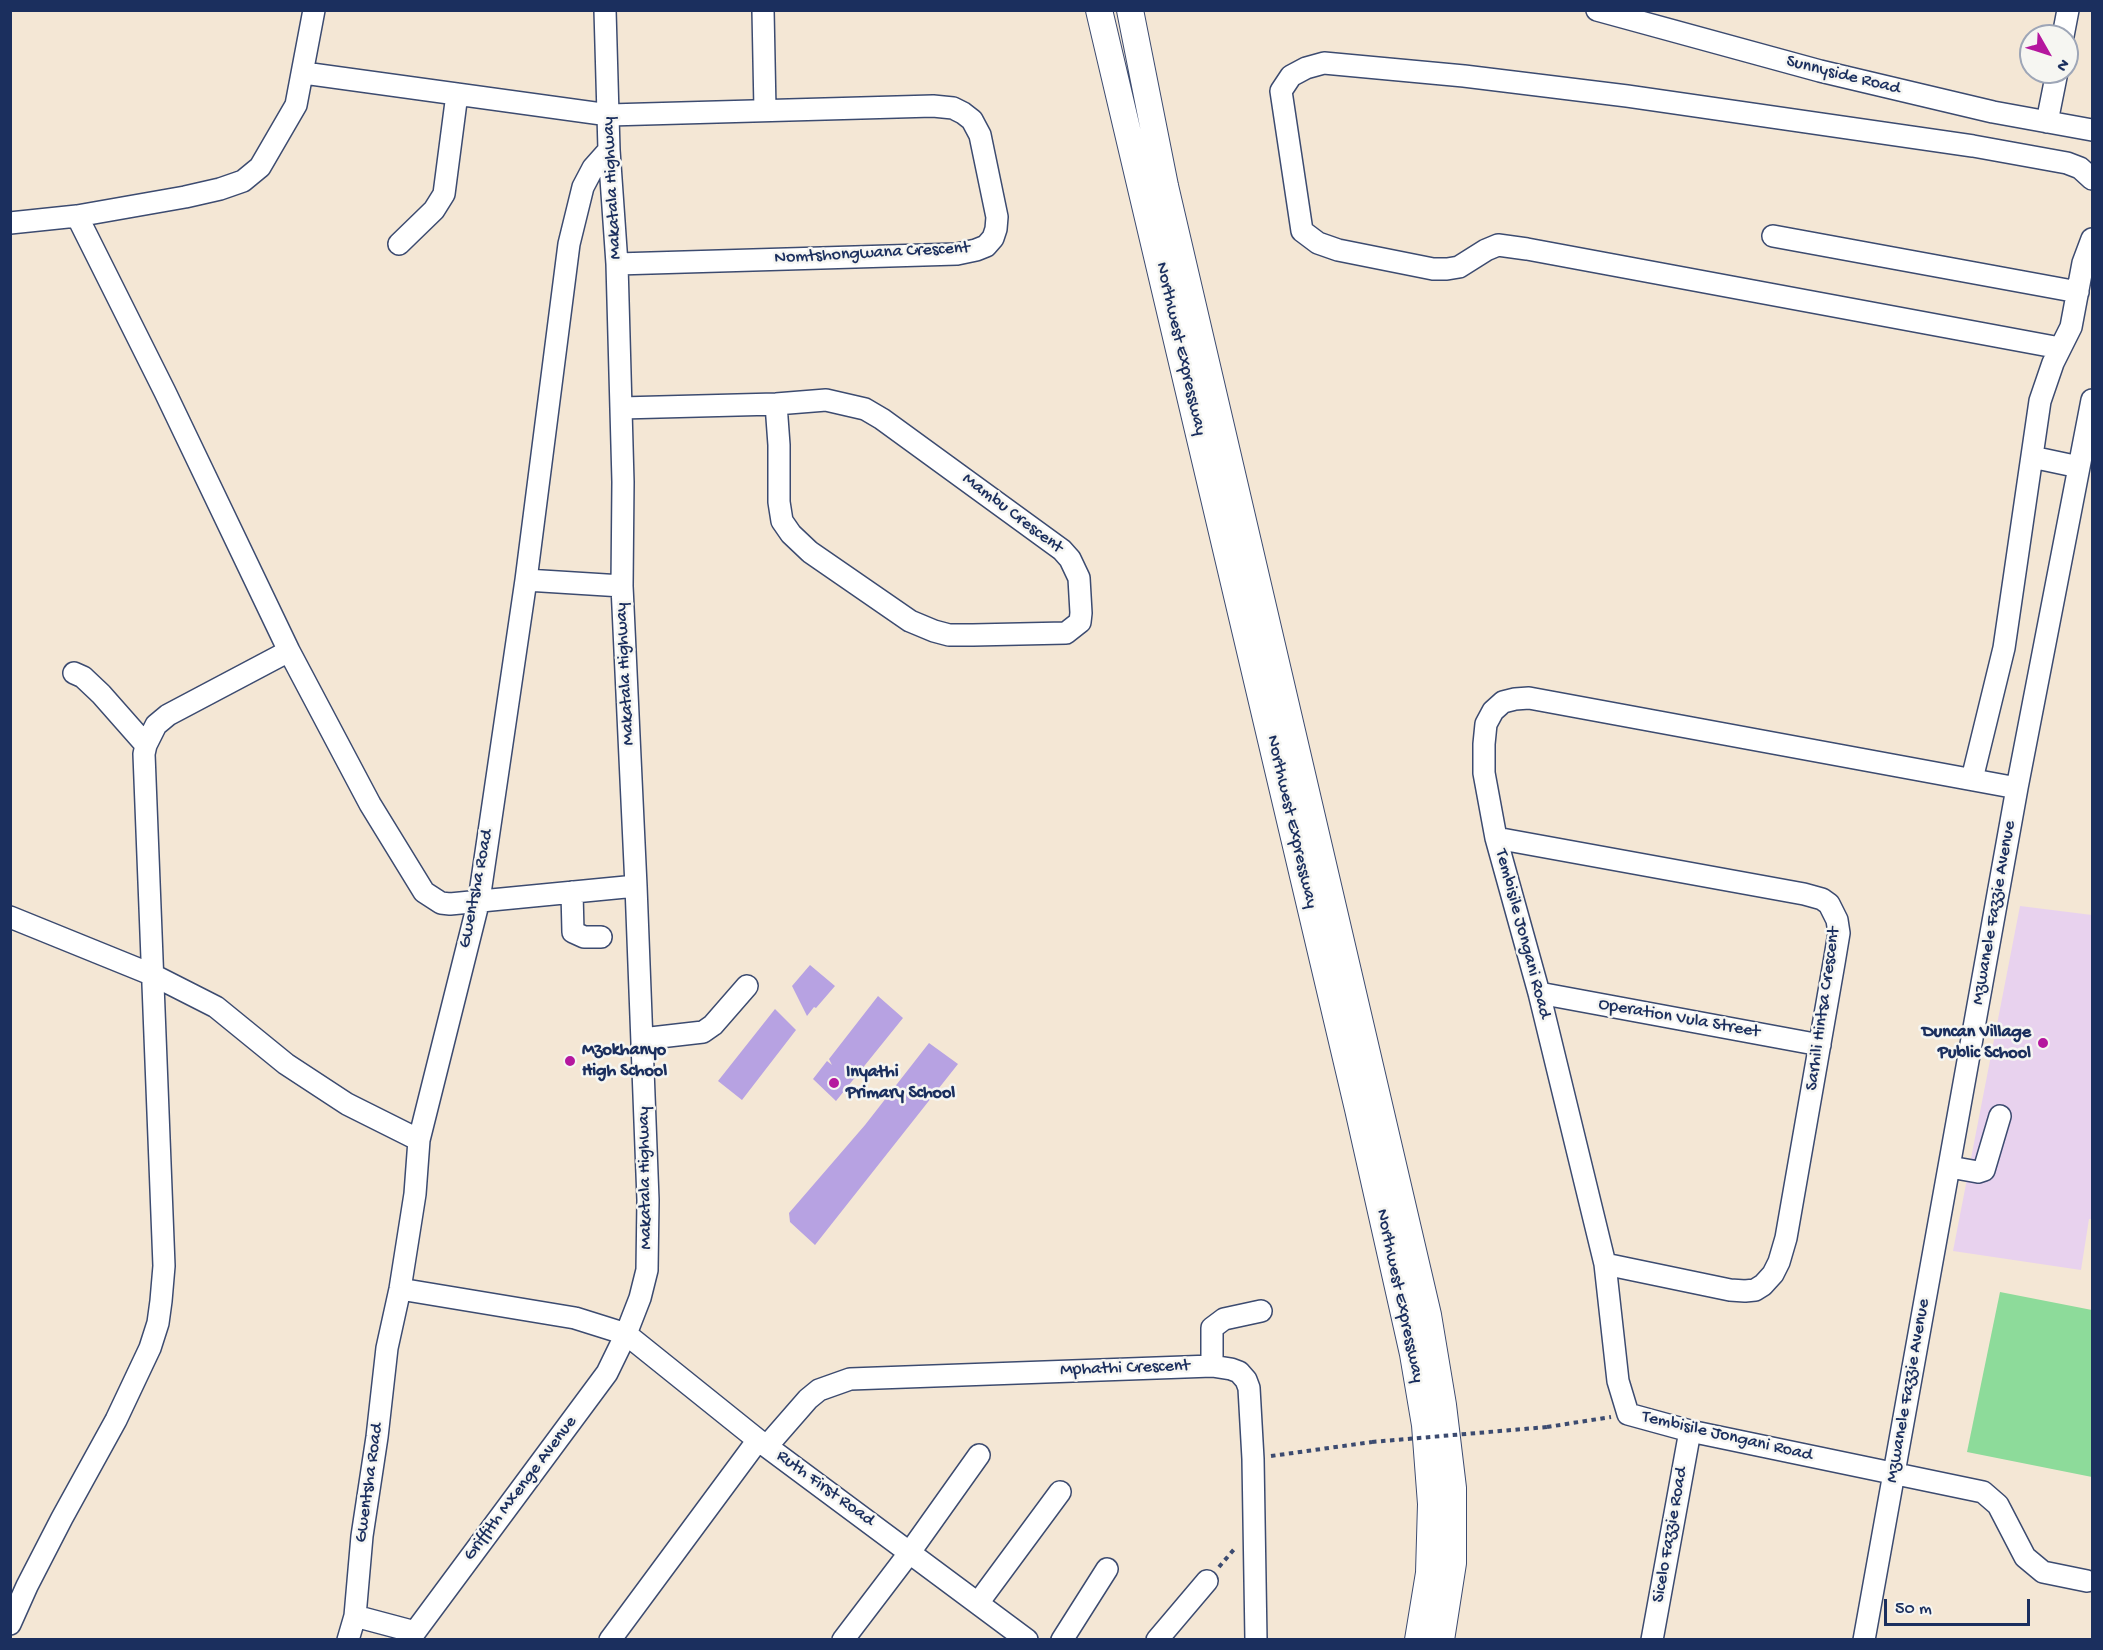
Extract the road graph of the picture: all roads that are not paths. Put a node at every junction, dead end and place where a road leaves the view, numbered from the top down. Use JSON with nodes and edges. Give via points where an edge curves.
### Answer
{"nodes":[{"id":1,"x":314,"y":10,"type":"edge"},
{"id":2,"x":605,"y":10,"type":"edge"},
{"id":3,"x":763,"y":10,"type":"edge"},
{"id":4,"x":1099,"y":10,"type":"edge"},
{"id":5,"x":1130,"y":10,"type":"edge"},
{"id":6,"x":1597,"y":10,"type":"edge"},
{"id":7,"x":304,"y":73,"type":"junction"},
{"id":8,"x":2055,"y":84,"type":"edge"},
{"id":9,"x":458,"y":94,"type":"junction"},
{"id":10,"x":765,"y":110,"type":"junction"},
{"id":11,"x":609,"y":115,"type":"junction"},
{"id":12,"x":2047,"y":122,"type":"junction"},
{"id":13,"x":2092,"y":130,"type":"edge"},
{"id":14,"x":609,"y":150,"type":"junction"},
{"id":15,"x":2092,"y":179,"type":"edge"},
{"id":16,"x":77,"y":216,"type":"junction"},
{"id":17,"x":10,"y":223,"type":"edge"},
{"id":18,"x":1773,"y":236,"type":"dead end"},
{"id":19,"x":2092,"y":239,"type":"edge"},
{"id":20,"x":399,"y":244,"type":"dead end"},
{"id":21,"x":617,"y":264,"type":"junction"},
{"id":22,"x":2078,"y":292,"type":"junction"},
{"id":23,"x":2060,"y":348,"type":"junction"},
{"id":24,"x":2092,"y":400,"type":"edge"},
{"id":25,"x":776,"y":404,"type":"junction"},
{"id":26,"x":621,"y":408,"type":"junction"},
{"id":27,"x":2032,"y":457,"type":"junction"},
{"id":28,"x":2079,"y":467,"type":"junction"},
{"id":29,"x":526,"y":580,"type":"junction"},
{"id":30,"x":622,"y":586,"type":"junction"},
{"id":31,"x":289,"y":651,"type":"junction"},
{"id":32,"x":74,"y":673,"type":"dead end"},
{"id":33,"x":146,"y":745,"type":"junction"},
{"id":34,"x":1972,"y":779,"type":"junction"},
{"id":35,"x":2018,"y":788,"type":"junction"},
{"id":36,"x":1496,"y":838,"type":"junction"},
{"id":37,"x":636,"y":886,"type":"junction"},
{"id":38,"x":572,"y":892,"type":"junction"},
{"id":39,"x":479,"y":900,"type":"junction"},
{"id":40,"x":10,"y":916,"type":"edge"},
{"id":41,"x":601,"y":937,"type":"dead end"},
{"id":42,"x":153,"y":975,"type":"junction"},
{"id":43,"x":747,"y":986,"type":"dead end"},
{"id":44,"x":1539,"y":993,"type":"junction"},
{"id":45,"x":642,"y":1040,"type":"junction"},
{"id":46,"x":1820,"y":1045,"type":"junction"},
{"id":47,"x":2000,"y":1116,"type":"dead end"},
{"id":48,"x":419,"y":1140,"type":"junction"},
{"id":49,"x":1950,"y":1167,"type":"junction"},
{"id":50,"x":1605,"y":1264,"type":"junction"},
{"id":51,"x":400,"y":1289,"type":"junction"},
{"id":52,"x":1262,"y":1311,"type":"dead end"},
{"id":53,"x":626,"y":1334,"type":"junction"},
{"id":54,"x":1212,"y":1366,"type":"junction"},
{"id":55,"x":1690,"y":1431,"type":"junction"},
{"id":56,"x":762,"y":1443,"type":"junction"},
{"id":57,"x":979,"y":1455,"type":"dead end"},
{"id":58,"x":1894,"y":1475,"type":"junction"},
{"id":59,"x":1060,"y":1492,"type":"dead end"},
{"id":60,"x":910,"y":1552,"type":"junction"},
{"id":61,"x":1107,"y":1569,"type":"dead end"},
{"id":62,"x":1207,"y":1581,"type":"road end"},
{"id":63,"x":2087,"y":1581,"type":"dead end"},
{"id":64,"x":978,"y":1603,"type":"junction"},
{"id":65,"x":13,"y":1613,"type":"edge"},
{"id":66,"x":355,"y":1616,"type":"junction"},
{"id":67,"x":412,"y":1636,"type":"edge"},
{"id":68,"x":348,"y":1640,"type":"edge"},
{"id":69,"x":610,"y":1640,"type":"edge"},
{"id":70,"x":843,"y":1640,"type":"edge"},
{"id":71,"x":1027,"y":1640,"type":"edge"},
{"id":72,"x":1062,"y":1640,"type":"edge"},
{"id":73,"x":1157,"y":1640,"type":"edge"},
{"id":74,"x":1256,"y":1640,"type":"edge"},
{"id":75,"x":1418,"y":1640,"type":"edge"},
{"id":76,"x":1441,"y":1640,"type":"edge"},
{"id":77,"x":1652,"y":1640,"type":"edge"},
{"id":78,"x":1864,"y":1640,"type":"edge"}],
"edges":[{"from":1,"to":7,"type":"street"},
{"from":2,"to":11,"type":"street","name":"Makatala Highway"},
{"from":3,"to":10,"type":"street"},
{"from":4,"to":75,"type":"main road","name":"Northwest Expressway","via":[[1413,1354],[1425,1425],[1431,1504],[1429,1573]]},
{"from":5,"to":76,"type":"main road","name":"Northwest Expressway","via":[[1165,186],[1428,1315],[1453,1488],[1453,1563]]},
{"from":6,"to":12,"type":"street","name":"Sunnyside Road","via":[[1820,71]]},
{"from":7,"to":9,"type":"street","name":"Nomtshongwana Crescent"},
{"from":7,"to":16,"type":"street","via":[[296,105],[273,146],[260,167],[243,181],[208,192]]},
{"from":8,"to":12,"type":"street"},
{"from":9,"to":11,"type":"street","name":"Nomtshongwana Crescent"},
{"from":9,"to":20,"type":"street","via":[[444,194],[434,210]]},
{"from":10,"to":11,"type":"street","name":"Nomtshongwana Crescent"},
{"from":10,"to":21,"type":"street","name":"Nomtshongwana Crescent","via":[[933,106],[963,113],[980,135],[997,217],[993,238],[986,246],[957,254]]},
{"from":11,"to":14,"type":"street","name":"Makatala Highway"},
{"from":12,"to":13,"type":"street","name":"Sunnyside Road"},
{"from":14,"to":21,"type":"street","name":"Makatala Highway"},
{"from":14,"to":29,"type":"street","name":"Gwentsha Road","via":[[593,168],[583,188],[569,244]]},
{"from":15,"to":23,"type":"street","via":[[2067,162],[1973,146],[1464,76],[1324,63],[1291,76],[1281,92],[1302,231],[1318,243],[1338,250],[1447,269],[1459,267],[1498,245]]},
{"from":16,"to":17,"type":"street"},
{"from":16,"to":31,"type":"street"},
{"from":18,"to":22,"type":"street"},
{"from":19,"to":22,"type":"street"},
{"from":21,"to":26,"type":"street","name":"Makatala Highway"},
{"from":22,"to":23,"type":"street","via":[[2071,327]]},
{"from":23,"to":27,"type":"street","via":[[2043,391]]},
{"from":24,"to":28,"type":"street","name":"Mzwanele Fazzie Avenue"},
{"from":25,"to":25,"type":"street","name":"Mambu Crescent","via":[[826,400],[865,409],[882,419],[1062,550],[1079,578],[1080,622],[1066,633],[949,635],[910,621],[810,552],[782,521]]},
{"from":25,"to":26,"type":"street","name":"Mambu Crescent"},
{"from":26,"to":30,"type":"street","name":"Makatala Highway"},
{"from":27,"to":28,"type":"street"},
{"from":27,"to":34,"type":"street","via":[[2004,648]]},
{"from":28,"to":35,"type":"street","name":"Mzwanele Fazzie Avenue"},
{"from":29,"to":30,"type":"street"},
{"from":29,"to":39,"type":"street","name":"Gwentsha Road"},
{"from":30,"to":37,"type":"street","name":"Makatala Highway"},
{"from":31,"to":33,"type":"street","via":[[168,715],[156,724]]},
{"from":31,"to":39,"type":"street","via":[[370,804],[424,892],[441,903]]},
{"from":32,"to":33,"type":"street","via":[[101,694]]},
{"from":33,"to":42,"type":"street"},
{"from":34,"to":35,"type":"street","name":"Tembisile Jongani Road"},
{"from":34,"to":36,"type":"street","name":"Tembisile Jongani Road","via":[[1550,701],[1515,699],[1503,702],[1486,724],[1484,772]]},
{"from":35,"to":49,"type":"street","name":"Mzwanele Fazzie Avenue"},
{"from":36,"to":44,"type":"street","name":"Tembisile Jongani Road"},
{"from":36,"to":46,"type":"street","name":"Sarhili Hintsa Crescent","via":[[1822,899],[1833,910],[1839,933]]},
{"from":37,"to":38,"type":"street"},
{"from":37,"to":45,"type":"street","name":"Makatala Highway"},
{"from":38,"to":39,"type":"street"},
{"from":38,"to":41,"type":"street","via":[[573,932]]},
{"from":39,"to":48,"type":"street","name":"Gwentsha Road"},
{"from":40,"to":42,"type":"street"},
{"from":42,"to":48,"type":"street","via":[[216,1006],[286,1064],[347,1104]]},
{"from":42,"to":65,"type":"street","via":[[164,1266],[158,1323],[116,1420]]},
{"from":43,"to":45,"type":"street","via":[[703,1032]]},
{"from":44,"to":46,"type":"street","name":"Operation Vula Street"},
{"from":44,"to":50,"type":"street","name":"Tembisile Jongani Road"},
{"from":45,"to":53,"type":"street","name":"Makatala Highway","via":[[647,1270]]},
{"from":46,"to":50,"type":"street","name":"Sarhili Hintsa Crescent","via":[[1786,1238],[1779,1262],[1763,1285],[1755,1290],[1730,1290]]},
{"from":47,"to":49,"type":"street","via":[[1984,1170]]},
{"from":48,"to":51,"type":"street","name":"Gwentsha Road"},
{"from":49,"to":58,"type":"street","name":"Mzwanele Fazzie Avenue"},
{"from":50,"to":55,"type":"street","name":"Tembisile Jongani Road","via":[[1618,1381],[1628,1414]]},
{"from":51,"to":53,"type":"street","via":[[576,1318]]},
{"from":51,"to":66,"type":"street","name":"Gwentsha Road","via":[[387,1348]]},
{"from":52,"to":54,"type":"street","via":[[1224,1319],[1212,1328]]},
{"from":53,"to":56,"type":"street","name":"Ruth First Road"},
{"from":53,"to":67,"type":"street","name":"Griffith Mxenge Avenue","via":[[607,1373]]},
{"from":54,"to":56,"type":"street","name":"Mphathi Crescent","via":[[850,1378],[813,1394]]},
{"from":54,"to":74,"type":"street","name":"Mphathi Crescent","via":[[1239,1372],[1249,1388]]},
{"from":55,"to":58,"type":"street","name":"Tembisile Jongani Road"},
{"from":55,"to":77,"type":"street","name":"Sicelo Fazzie Road"},
{"from":56,"to":60,"type":"street","name":"Ruth First Road"},
{"from":56,"to":69,"type":"street","name":"Mphathi Crescent"},
{"from":57,"to":60,"type":"street"},
{"from":58,"to":63,"type":"street","name":"Tembisile Jongani Road","via":[[1983,1492],[1998,1505],[2025,1557],[2043,1572]]},
{"from":58,"to":78,"type":"street","name":"Mzwanele Fazzie Avenue"},
{"from":59,"to":64,"type":"street"},
{"from":60,"to":64,"type":"street","name":"Ruth First Road"},
{"from":60,"to":70,"type":"street"},
{"from":61,"to":72,"type":"street"},
{"from":62,"to":73,"type":"street"},
{"from":64,"to":71,"type":"street","name":"Ruth First Road"},
{"from":66,"to":67,"type":"street"},
{"from":66,"to":68,"type":"street","name":"Gwentsha Road"}]}
